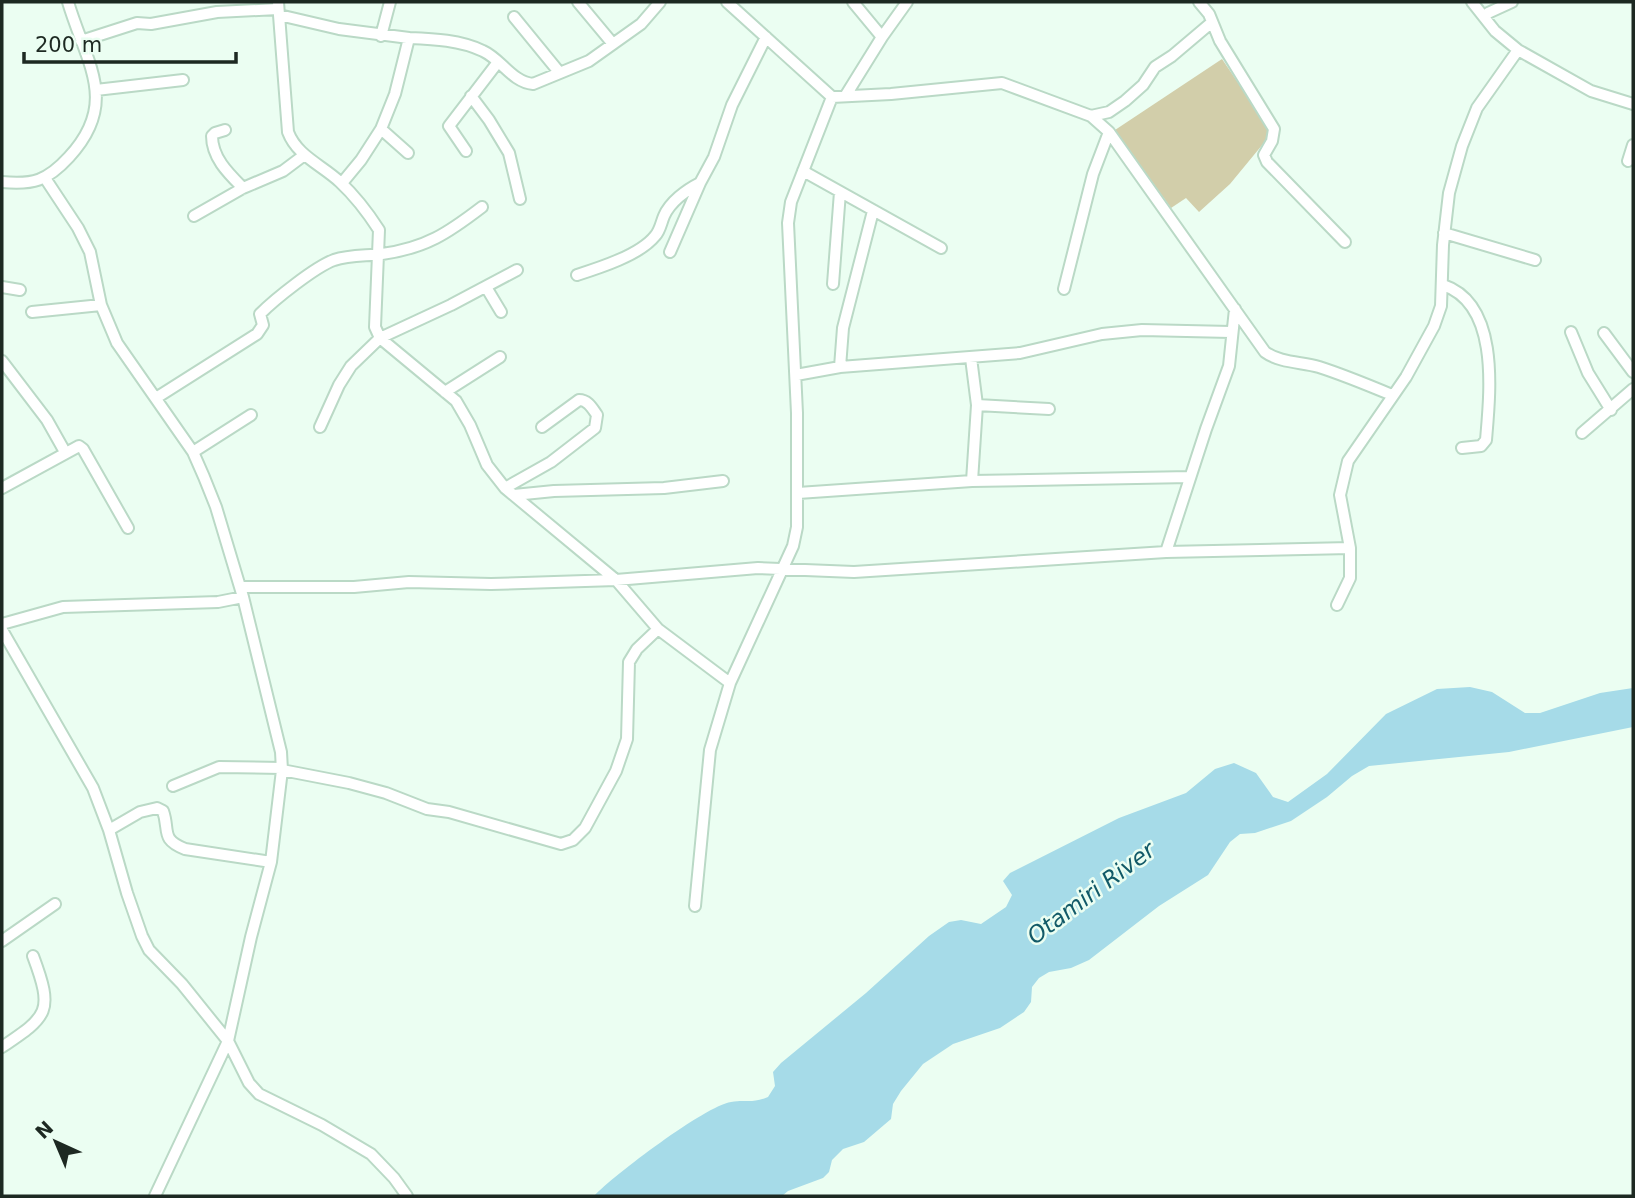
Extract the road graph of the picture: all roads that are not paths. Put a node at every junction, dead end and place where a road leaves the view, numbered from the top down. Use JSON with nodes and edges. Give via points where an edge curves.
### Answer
{"nodes":[{"id":1,"x":68,"y":2,"type":"edge"},
{"id":2,"x":390,"y":2,"type":"edge"},
{"id":3,"x":578,"y":2,"type":"edge"},
{"id":4,"x":660,"y":2,"type":"edge"},
{"id":5,"x":727,"y":2,"type":"edge"},
{"id":6,"x":853,"y":2,"type":"edge"},
{"id":7,"x":908,"y":2,"type":"edge"},
{"id":8,"x":1199,"y":2,"type":"edge"},
{"id":9,"x":1472,"y":2,"type":"edge"},
{"id":10,"x":1512,"y":2,"type":"edge"},
{"id":11,"x":278,"y":8,"type":"edge"},
{"id":12,"x":1488,"y":13,"type":"edge"},
{"id":13,"x":514,"y":17,"type":"dead end"},
{"id":14,"x":1211,"y":23,"type":"junction"},
{"id":15,"x":381,"y":36,"type":"junction"},
{"id":16,"x":766,"y":37,"type":"junction"},
{"id":17,"x":881,"y":37,"type":"junction"},
{"id":18,"x":409,"y":38,"type":"junction"},
{"id":19,"x":81,"y":41,"type":"junction"},
{"id":20,"x":612,"y":44,"type":"junction"},
{"id":21,"x":1518,"y":50,"type":"junction"},
{"id":22,"x":498,"y":62,"type":"junction"},
{"id":23,"x":559,"y":72,"type":"junction"},
{"id":24,"x":183,"y":80,"type":"dead end"},
{"id":25,"x":96,"y":90,"type":"junction"},
{"id":26,"x":846,"y":95,"type":"junction"},
{"id":27,"x":471,"y":96,"type":"junction"},
{"id":28,"x":832,"y":97,"type":"junction"},
{"id":29,"x":1631,"y":101,"type":"edge"},
{"id":30,"x":1090,"y":116,"type":"junction"},
{"id":31,"x":381,"y":129,"type":"junction"},
{"id":32,"x":225,"y":130,"type":"dead end"},
{"id":33,"x":1109,"y":132,"type":"junction"},
{"id":34,"x":1633,"y":145,"type":"edge"},
{"id":35,"x":467,"y":151,"type":"dead end"},
{"id":36,"x":408,"y":153,"type":"dead end"},
{"id":37,"x":303,"y":156,"type":"junction"},
{"id":38,"x":1628,"y":161,"type":"dead end"},
{"id":39,"x":803,"y":171,"type":"junction"},
{"id":40,"x":45,"y":178,"type":"junction"},
{"id":41,"x":2,"y":182,"type":"edge"},
{"id":42,"x":342,"y":183,"type":"junction"},
{"id":43,"x":700,"y":183,"type":"junction"},
{"id":44,"x":243,"y":188,"type":"junction"},
{"id":45,"x":840,"y":192,"type":"junction"},
{"id":46,"x":520,"y":199,"type":"dead end"},
{"id":47,"x":482,"y":207,"type":"dead end"},
{"id":48,"x":873,"y":211,"type":"junction"},
{"id":49,"x":194,"y":216,"type":"dead end"},
{"id":50,"x":1444,"y":233,"type":"junction"},
{"id":51,"x":1345,"y":242,"type":"dead end"},
{"id":52,"x":941,"y":248,"type":"dead end"},
{"id":53,"x":670,"y":252,"type":"dead end"},
{"id":54,"x":380,"y":254,"type":"junction"},
{"id":55,"x":1535,"y":261,"type":"dead end"},
{"id":56,"x":516,"y":270,"type":"dead end"},
{"id":57,"x":577,"y":275,"type":"dead end"},
{"id":58,"x":833,"y":284,"type":"dead end"},
{"id":59,"x":1443,"y":285,"type":"junction"},
{"id":60,"x":486,"y":287,"type":"junction"},
{"id":61,"x":2,"y":288,"type":"edge"},
{"id":62,"x":1064,"y":289,"type":"dead end"},
{"id":63,"x":20,"y":290,"type":"dead end"},
{"id":64,"x":101,"y":305,"type":"junction"},
{"id":65,"x":1235,"y":309,"type":"junction"},
{"id":66,"x":32,"y":312,"type":"dead end"},
{"id":67,"x":501,"y":312,"type":"dead end"},
{"id":68,"x":1231,"y":332,"type":"junction"},
{"id":69,"x":1571,"y":332,"type":"dead end"},
{"id":70,"x":1604,"y":333,"type":"dead end"},
{"id":71,"x":380,"y":338,"type":"junction"},
{"id":72,"x":499,"y":357,"type":"dead end"},
{"id":73,"x":971,"y":358,"type":"junction"},
{"id":74,"x":2,"y":361,"type":"edge"},
{"id":75,"x":840,"y":367,"type":"junction"},
{"id":76,"x":1633,"y":372,"type":"edge"},
{"id":77,"x":796,"y":375,"type":"junction"},
{"id":78,"x":1633,"y":389,"type":"edge"},
{"id":79,"x":445,"y":392,"type":"junction"},
{"id":80,"x":1392,"y":395,"type":"junction"},
{"id":81,"x":156,"y":398,"type":"junction"},
{"id":82,"x":976,"y":405,"type":"junction"},
{"id":83,"x":1049,"y":409,"type":"dead end"},
{"id":84,"x":1611,"y":411,"type":"junction"},
{"id":85,"x":251,"y":415,"type":"dead end"},
{"id":86,"x":320,"y":427,"type":"dead end"},
{"id":87,"x":542,"y":427,"type":"dead end"},
{"id":88,"x":1582,"y":433,"type":"dead end"},
{"id":89,"x":1462,"y":447,"type":"dead end"},
{"id":90,"x":65,"y":452,"type":"junction"},
{"id":91,"x":193,"y":452,"type":"junction"},
{"id":92,"x":1190,"y":477,"type":"junction"},
{"id":93,"x":723,"y":481,"type":"dead end"},
{"id":94,"x":972,"y":481,"type":"junction"},
{"id":95,"x":2,"y":488,"type":"edge"},
{"id":96,"x":510,"y":492,"type":"junction"},
{"id":97,"x":798,"y":492,"type":"junction"},
{"id":98,"x":128,"y":528,"type":"dead end"},
{"id":99,"x":1350,"y":548,"type":"junction"},
{"id":100,"x":1166,"y":552,"type":"junction"},
{"id":101,"x":782,"y":569,"type":"junction"},
{"id":102,"x":616,"y":580,"type":"junction"},
{"id":103,"x":242,"y":592,"type":"junction"},
{"id":104,"x":1337,"y":605,"type":"dead end"},
{"id":105,"x":2,"y":624,"type":"edge"},
{"id":106,"x":658,"y":629,"type":"junction"},
{"id":107,"x":2,"y":630,"type":"edge"},
{"id":108,"x":730,"y":683,"type":"junction"},
{"id":109,"x":282,"y":769,"type":"junction"},
{"id":110,"x":173,"y":786,"type":"dead end"},
{"id":111,"x":109,"y":831,"type":"junction"},
{"id":112,"x":271,"y":862,"type":"junction"},
{"id":113,"x":55,"y":904,"type":"dead end"},
{"id":114,"x":695,"y":906,"type":"dead end"},
{"id":115,"x":2,"y":941,"type":"edge"},
{"id":116,"x":33,"y":956,"type":"dead end"},
{"id":117,"x":228,"y":1041,"type":"junction"},
{"id":118,"x":2,"y":1047,"type":"edge"},
{"id":119,"x":155,"y":1196,"type":"edge"},
{"id":120,"x":407,"y":1196,"type":"edge"}],
"edges":[{"from":1,"to":19,"type":"street"},
{"from":2,"to":15,"type":"street"},
{"from":3,"to":20,"type":"street"},
{"from":4,"to":20,"type":"street","via":[[641,24]]},
{"from":5,"to":16,"type":"street"},
{"from":6,"to":17,"type":"street"},
{"from":7,"to":17,"type":"street"},
{"from":8,"to":14,"type":"street"},
{"from":9,"to":12,"type":"street"},
{"from":10,"to":12,"type":"street"},
{"from":11,"to":15,"type":"street"},
{"from":11,"to":19,"type":"street","via":[[137,23]]},
{"from":11,"to":37,"type":"street","via":[[288,132]]},
{"from":12,"to":21,"type":"street","via":[[1500,36]]},
{"from":13,"to":23,"type":"street"},
{"from":14,"to":30,"type":"street","via":[[1155,66],[1125,101]]},
{"from":14,"to":51,"type":"street","via":[[1274,129],[1264,155],[1267,162]]},
{"from":15,"to":18,"type":"street"},
{"from":16,"to":28,"type":"street"},
{"from":16,"to":43,"type":"street"},
{"from":17,"to":26,"type":"street"},
{"from":18,"to":22,"type":"street","via":[[460,43]]},
{"from":18,"to":31,"type":"street"},
{"from":19,"to":25,"type":"street"},
{"from":20,"to":23,"type":"street","via":[[579,67]]},
{"from":21,"to":29,"type":"street","via":[[1591,91]]},
{"from":21,"to":50,"type":"street","via":[[1469,125],[1449,192]]},
{"from":22,"to":23,"type":"street","via":[[526,83]]},
{"from":22,"to":27,"type":"street"},
{"from":24,"to":25,"type":"street"},
{"from":25,"to":40,"type":"street","via":[[90,130]]},
{"from":26,"to":28,"type":"street"},
{"from":26,"to":30,"type":"street","via":[[1002,83]]},
{"from":27,"to":35,"type":"street","via":[[449,126]]},
{"from":27,"to":46,"type":"street","via":[[509,153]]},
{"from":28,"to":39,"type":"street"},
{"from":30,"to":33,"type":"street"},
{"from":31,"to":36,"type":"street"},
{"from":31,"to":42,"type":"street"},
{"from":32,"to":44,"type":"street","via":[[212,136],[215,153]]},
{"from":33,"to":62,"type":"street","via":[[1093,174]]},
{"from":33,"to":65,"type":"street"},
{"from":34,"to":38,"type":"street"},
{"from":37,"to":42,"type":"street"},
{"from":37,"to":44,"type":"street","via":[[283,171]]},
{"from":39,"to":45,"type":"street"},
{"from":39,"to":77,"type":"street","via":[[788,223]]},
{"from":40,"to":41,"type":"street","via":[[26,184]]},
{"from":40,"to":64,"type":"street","via":[[90,252]]},
{"from":42,"to":54,"type":"street","via":[[379,230]]},
{"from":43,"to":53,"type":"street"},
{"from":43,"to":57,"type":"street","via":[[668,208],[653,240],[624,258]]},
{"from":44,"to":49,"type":"street"},
{"from":45,"to":48,"type":"street"},
{"from":45,"to":58,"type":"street"},
{"from":47,"to":54,"type":"street","via":[[424,245]]},
{"from":48,"to":52,"type":"street"},
{"from":48,"to":75,"type":"street","via":[[843,328]]},
{"from":50,"to":55,"type":"street"},
{"from":50,"to":59,"type":"street"},
{"from":54,"to":71,"type":"street","via":[[375,315]]},
{"from":54,"to":81,"type":"street","via":[[323,265],[260,314],[263,325],[257,334]]},
{"from":56,"to":60,"type":"street"},
{"from":59,"to":80,"type":"street","via":[[1434,326]]},
{"from":59,"to":89,"type":"street","via":[[1456,290],[1474,309],[1489,353],[1486,440],[1481,446]]},
{"from":60,"to":67,"type":"street"},
{"from":60,"to":71,"type":"street"},
{"from":61,"to":63,"type":"street"},
{"from":64,"to":66,"type":"street"},
{"from":64,"to":81,"type":"street","via":[[117,343]]},
{"from":65,"to":68,"type":"street"},
{"from":65,"to":80,"type":"street","via":[[1271,356],[1338,373]]},
{"from":68,"to":73,"type":"street","via":[[1102,334],[1020,353]]},
{"from":68,"to":92,"type":"street","via":[[1229,366]]},
{"from":69,"to":84,"type":"street"},
{"from":70,"to":76,"type":"street"},
{"from":71,"to":79,"type":"street"},
{"from":71,"to":86,"type":"street","via":[[351,366]]},
{"from":72,"to":79,"type":"street"},
{"from":73,"to":75,"type":"street"},
{"from":73,"to":82,"type":"street"},
{"from":74,"to":90,"type":"street"},
{"from":75,"to":77,"type":"street"},
{"from":77,"to":97,"type":"street"},
{"from":78,"to":84,"type":"street"},
{"from":79,"to":96,"type":"street","via":[[470,425],[487,465]]},
{"from":80,"to":99,"type":"street","via":[[1348,461],[1340,495]]},
{"from":81,"to":91,"type":"street"},
{"from":82,"to":83,"type":"street"},
{"from":82,"to":94,"type":"street"},
{"from":84,"to":88,"type":"street"},
{"from":85,"to":91,"type":"street"},
{"from":87,"to":96,"type":"street","via":[[579,400],[590,404],[597,415],[595,428]]},
{"from":90,"to":95,"type":"street"},
{"from":90,"to":98,"type":"street","via":[[79,446],[83,449]]},
{"from":91,"to":103,"type":"street","via":[[216,507]]},
{"from":92,"to":94,"type":"street"},
{"from":92,"to":100,"type":"street"},
{"from":93,"to":96,"type":"street","via":[[664,488]]},
{"from":94,"to":97,"type":"street"},
{"from":96,"to":102,"type":"street"},
{"from":97,"to":101,"type":"street","via":[[797,527]]},
{"from":99,"to":100,"type":"street"},
{"from":99,"to":104,"type":"street","via":[[1350,578]]},
{"from":100,"to":101,"type":"street","via":[[854,572]]},
{"from":101,"to":102,"type":"street"},
{"from":101,"to":108,"type":"street"},
{"from":102,"to":103,"type":"street","via":[[409,582]]},
{"from":102,"to":106,"type":"street"},
{"from":103,"to":105,"type":"street","via":[[218,602],[63,607]]},
{"from":103,"to":109,"type":"street"},
{"from":106,"to":108,"type":"street"},
{"from":106,"to":109,"type":"street","via":[[629,662],[627,739],[617,771],[585,828],[573,840],[561,844],[349,783]]},
{"from":107,"to":111,"type":"street","via":[[83,768]]},
{"from":108,"to":114,"type":"street","via":[[710,750]]},
{"from":109,"to":110,"type":"street","via":[[219,767]]},
{"from":109,"to":112,"type":"street"},
{"from":111,"to":112,"type":"street","via":[[140,812],[157,808],[163,811],[169,840],[175,846]]},
{"from":111,"to":117,"type":"street","via":[[149,950]]},
{"from":112,"to":117,"type":"street"},
{"from":113,"to":115,"type":"street"},
{"from":116,"to":118,"type":"street","via":[[44,1010],[32,1027]]},
{"from":117,"to":119,"type":"street"},
{"from":117,"to":120,"type":"street","via":[[259,1094],[371,1154]]}]}
